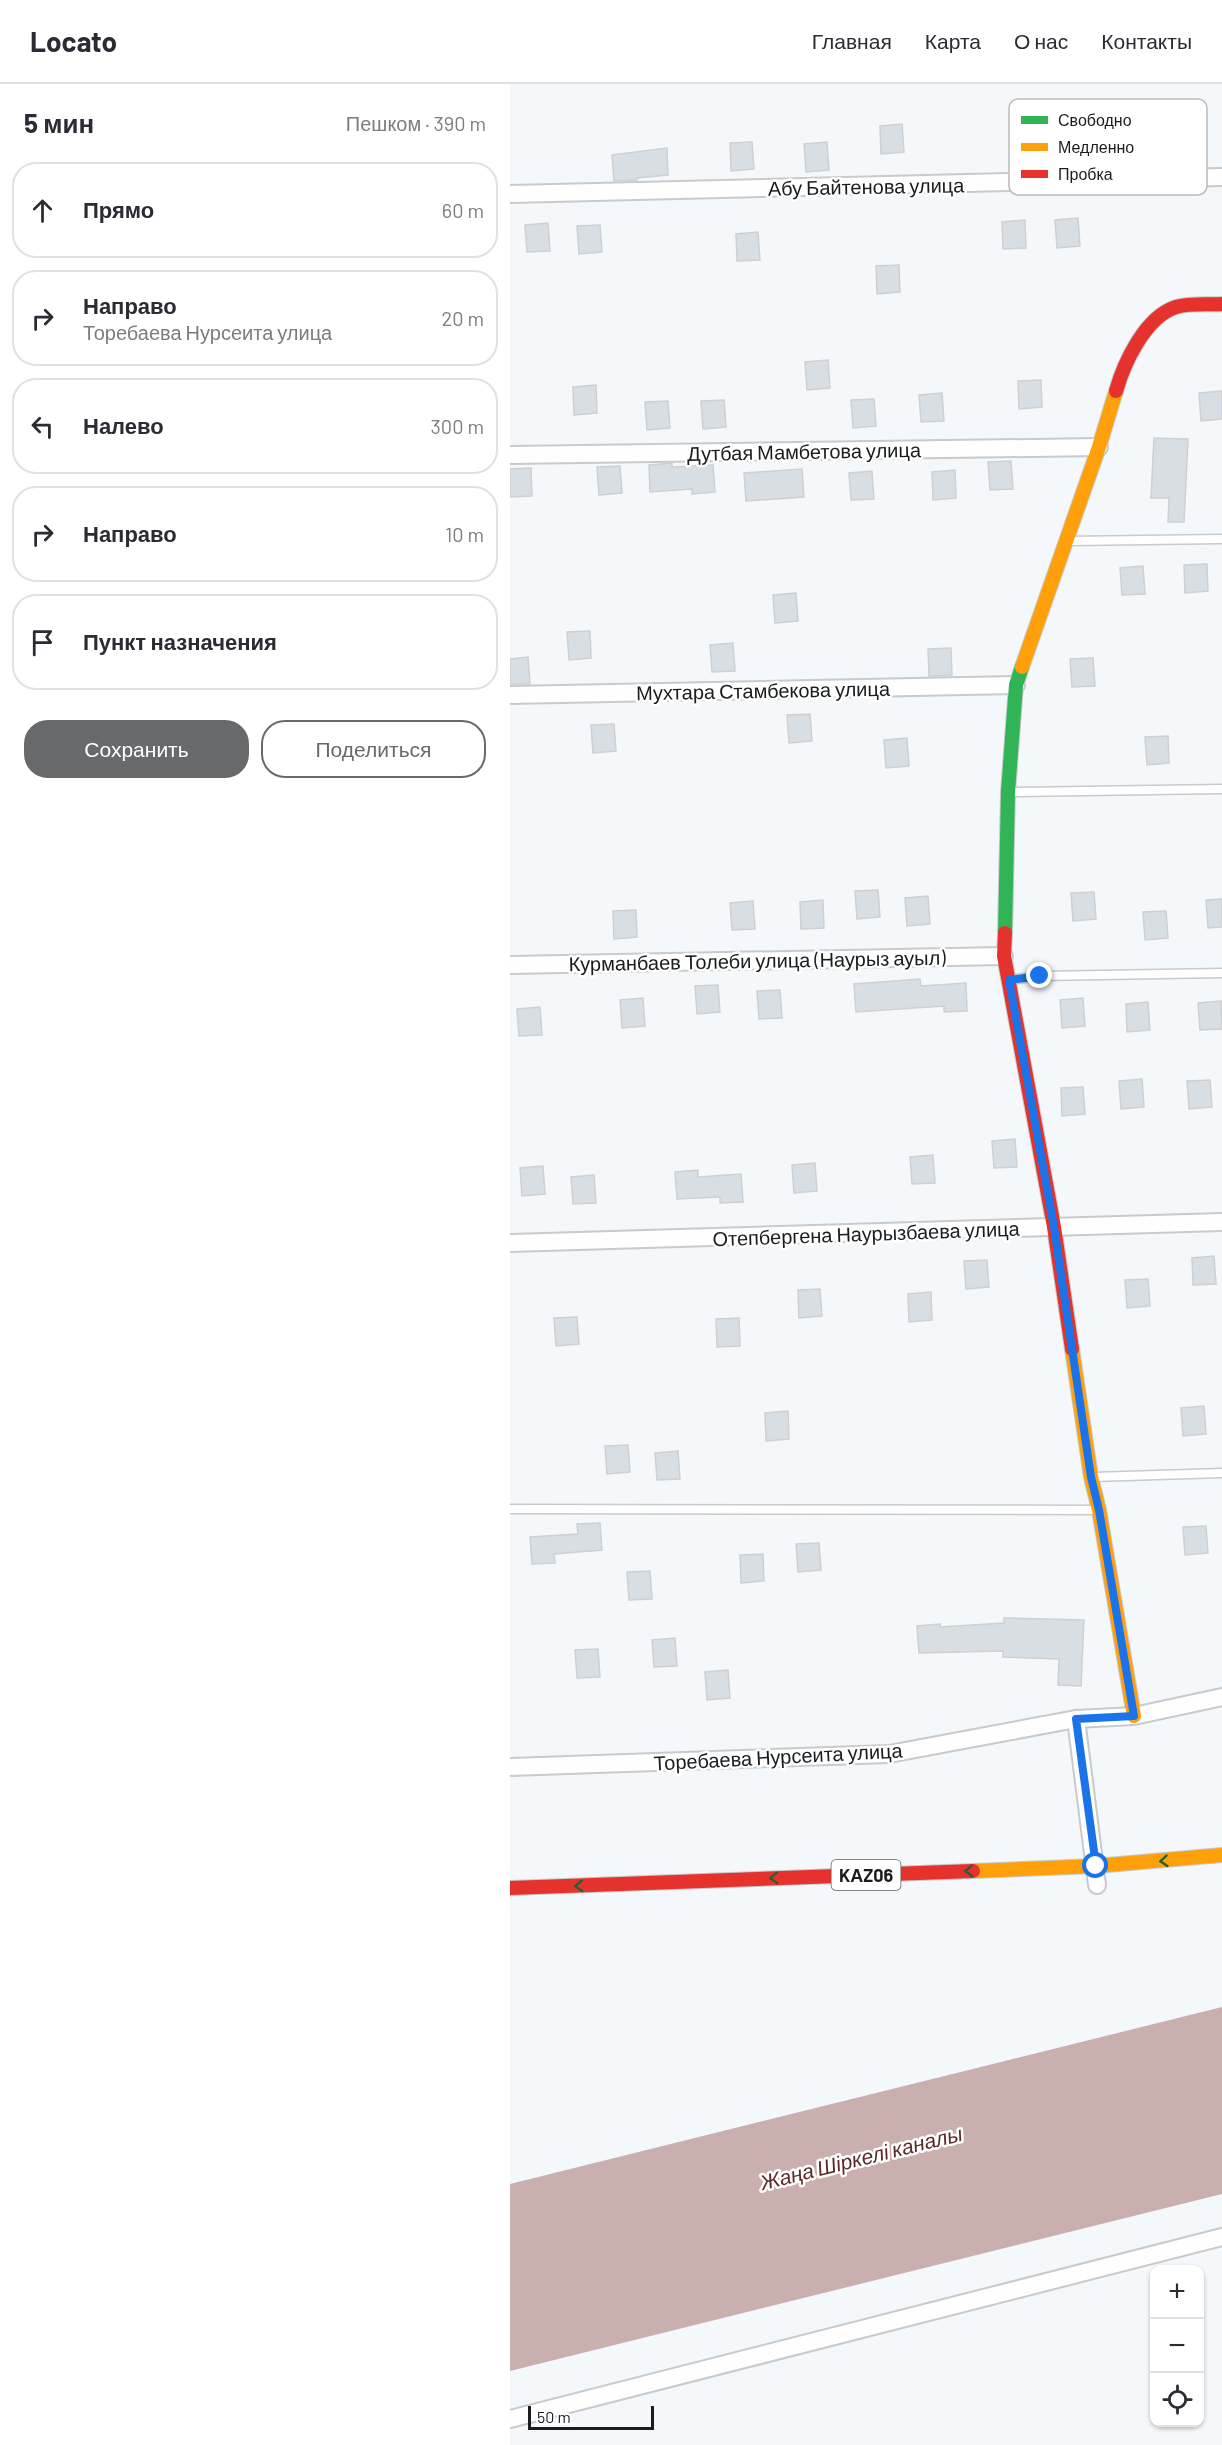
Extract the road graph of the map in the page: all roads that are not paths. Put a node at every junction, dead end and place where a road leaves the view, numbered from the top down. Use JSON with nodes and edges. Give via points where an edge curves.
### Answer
{"nodes":[{"id":1,"x":1207,"y":177,"type":"edge"},
{"id":2,"x":1222,"y":177,"type":"edge"},
{"id":3,"x":1009,"y":182,"type":"edge"},
{"id":4,"x":510,"y":195,"type":"edge"},
{"id":5,"x":1222,"y":304,"type":"edge"},
{"id":6,"x":1099,"y":447,"type":"junction"},
{"id":7,"x":510,"y":455,"type":"edge"},
{"id":8,"x":1222,"y":539,"type":"edge"},
{"id":9,"x":1066,"y":541,"type":"junction"},
{"id":10,"x":1016,"y":684,"type":"junction"},
{"id":11,"x":510,"y":694,"type":"edge"},
{"id":12,"x":1222,"y":789,"type":"edge"},
{"id":13,"x":1008,"y":792,"type":"junction"},
{"id":14,"x":1004,"y":956,"type":"junction"},
{"id":15,"x":510,"y":965,"type":"edge"},
{"id":16,"x":1222,"y":973,"type":"edge"},
{"id":17,"x":1009,"y":980,"type":"junction"},
{"id":18,"x":1222,"y":1222,"type":"edge"},
{"id":19,"x":1054,"y":1227,"type":"junction"},
{"id":20,"x":510,"y":1243,"type":"edge"},
{"id":21,"x":1222,"y":1473,"type":"edge"},
{"id":22,"x":1091,"y":1477,"type":"junction"},
{"id":23,"x":510,"y":1509,"type":"edge"},
{"id":24,"x":1099,"y":1510,"type":"junction"},
{"id":25,"x":1222,"y":1697,"type":"edge"},
{"id":26,"x":1134,"y":1716,"type":"junction"},
{"id":27,"x":1076,"y":1719,"type":"junction"},
{"id":28,"x":510,"y":1767,"type":"edge"},
{"id":29,"x":1222,"y":1855,"type":"edge"},
{"id":30,"x":1096,"y":1866,"type":"junction"},
{"id":31,"x":1098,"y":1885,"type":"dead end"},
{"id":32,"x":510,"y":1888,"type":"edge"},
{"id":33,"x":1222,"y":2237,"type":"edge"},
{"id":34,"x":510,"y":2419,"type":"edge"}],
"edges":[{"from":1,"to":2,"type":"street","name":"Абу Байтенова улица"},
{"from":3,"to":4,"type":"street","name":"Абу Байтенова улица"},
{"from":5,"to":6,"type":"main road","via":[[1176,308],[1154,319],[1123,367]]},
{"from":6,"to":7,"type":"street","name":"Дутбая Мамбетова улица"},
{"from":6,"to":9,"type":"main road"},
{"from":8,"to":9,"type":"lane"},
{"from":9,"to":10,"type":"main road"},
{"from":10,"to":11,"type":"street","name":"Мухтара Стамбекова улица"},
{"from":10,"to":13,"type":"main road"},
{"from":12,"to":13,"type":"lane"},
{"from":13,"to":14,"type":"main road"},
{"from":14,"to":15,"type":"street","name":"Курманбаев Толеби улица (Наурыз ауыл)"},
{"from":14,"to":17,"type":"main road"},
{"from":16,"to":17,"type":"lane"},
{"from":17,"to":19,"type":"main road"},
{"from":18,"to":19,"type":"street","name":"Отепбергена Наурызбаева улица"},
{"from":19,"to":20,"type":"street","name":"Отепбергена Наурызбаева улица"},
{"from":19,"to":22,"type":"main road"},
{"from":21,"to":22,"type":"lane"},
{"from":22,"to":24,"type":"main road"},
{"from":23,"to":24,"type":"lane"},
{"from":24,"to":26,"type":"main road"},
{"from":25,"to":26,"type":"street","name":"Торебаева Нурсеита улица"},
{"from":26,"to":27,"type":"street","name":"Торебаева Нурсеита улица"},
{"from":27,"to":28,"type":"street","name":"Торебаева Нурсеита улица","via":[[889,1754]]},
{"from":27,"to":30,"type":"street"},
{"from":29,"to":30,"type":"main road","number":"KАZ06","one_way":true},
{"from":30,"to":31,"type":"street"},
{"from":30,"to":32,"type":"main road","number":"KАZ06","one_way":true},
{"from":33,"to":34,"type":"street"}]}
